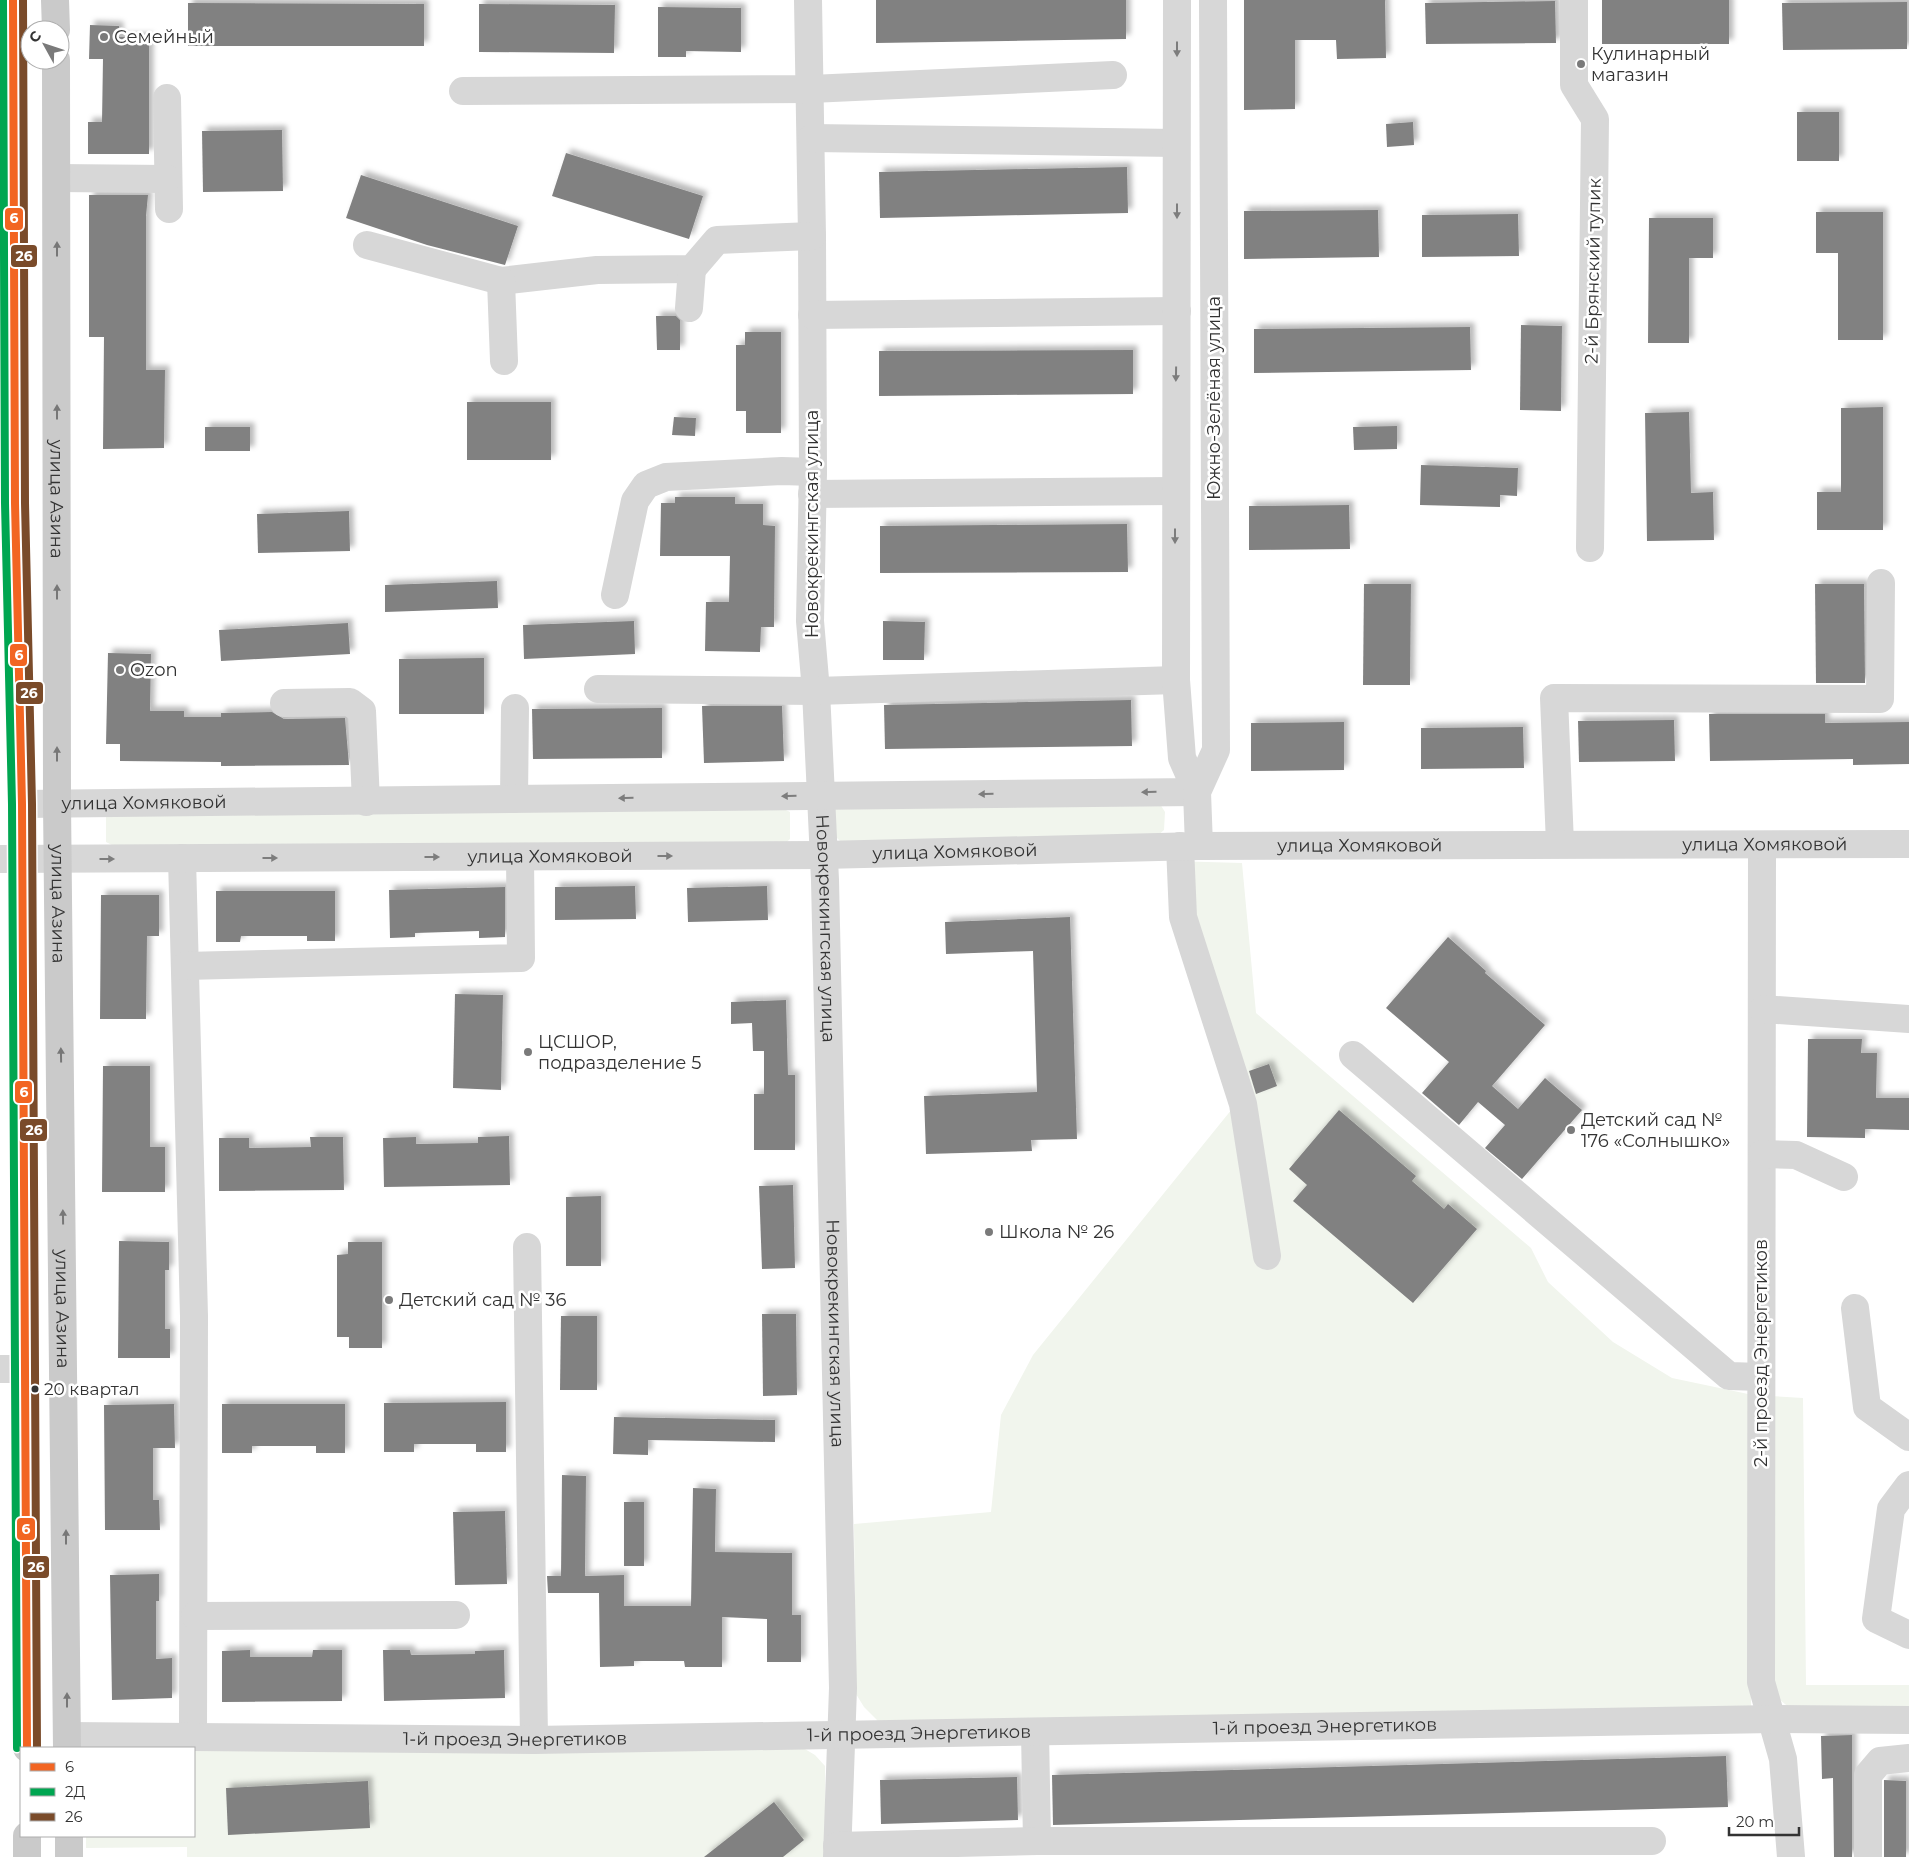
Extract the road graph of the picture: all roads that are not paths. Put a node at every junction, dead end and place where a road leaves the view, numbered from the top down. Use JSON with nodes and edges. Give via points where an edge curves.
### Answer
{"nodes":[{"id":1,"x":13,"y":0,"type":"edge"},
{"id":2,"x":55,"y":0,"type":"edge"},
{"id":3,"x":808,"y":0,"type":"edge"},
{"id":4,"x":1177,"y":0,"type":"edge"},
{"id":5,"x":1213,"y":0,"type":"edge"},
{"id":6,"x":1574,"y":0,"type":"edge"},
{"id":7,"x":56,"y":20,"type":"edge"},
{"id":8,"x":56,"y":70,"type":"edge"},
{"id":9,"x":1113,"y":75,"type":"dead end"},
{"id":10,"x":810,"y":88,"type":"junction"},
{"id":11,"x":463,"y":91,"type":"dead end"},
{"id":12,"x":167,"y":98,"type":"dead end"},
{"id":13,"x":7,"y":124,"type":"edge"},
{"id":14,"x":812,"y":138,"type":"junction"},
{"id":15,"x":1176,"y":143,"type":"junction"},
{"id":16,"x":57,"y":178,"type":"junction"},
{"id":17,"x":167,"y":179,"type":"junction"},
{"id":18,"x":168,"y":209,"type":"dead end"},
{"id":19,"x":812,"y":236,"type":"junction"},
{"id":20,"x":367,"y":245,"type":"dead end"},
{"id":21,"x":692,"y":269,"type":"junction"},
{"id":22,"x":501,"y":281,"type":"junction"},
{"id":23,"x":689,"y":308,"type":"dead end"},
{"id":24,"x":1177,"y":311,"type":"junction"},
{"id":25,"x":812,"y":315,"type":"junction"},
{"id":26,"x":504,"y":361,"type":"dead end"},
{"id":27,"x":812,"y":483,"type":"junction"},
{"id":28,"x":1175,"y":491,"type":"junction"},
{"id":29,"x":7,"y":503,"type":"edge"},
{"id":30,"x":1590,"y":548,"type":"dead end"},
{"id":31,"x":1881,"y":583,"type":"dead end"},
{"id":32,"x":615,"y":594,"type":"dead end"},
{"id":33,"x":1176,"y":680,"type":"junction"},
{"id":34,"x":598,"y":689,"type":"dead end"},
{"id":35,"x":816,"y":691,"type":"junction"},
{"id":36,"x":284,"y":703,"type":"dead end"},
{"id":37,"x":515,"y":708,"type":"dead end"},
{"id":38,"x":1197,"y":792,"type":"junction"},
{"id":39,"x":821,"y":796,"type":"junction"},
{"id":40,"x":514,"y":799,"type":"junction"},
{"id":41,"x":366,"y":802,"type":"junction"},
{"id":42,"x":57,"y":803,"type":"junction"},
{"id":43,"x":22,"y":804,"type":"junction"},
{"id":44,"x":1560,"y":844,"type":"junction"},
{"id":45,"x":1909,"y":844,"type":"edge"},
{"id":46,"x":1762,"y":845,"type":"junction"},
{"id":47,"x":1190,"y":846,"type":"junction"},
{"id":48,"x":824,"y":855,"type":"junction"},
{"id":49,"x":520,"y":857,"type":"junction"},
{"id":50,"x":182,"y":858,"type":"junction"},
{"id":51,"x":10,"y":859,"type":"edge"},
{"id":52,"x":58,"y":859,"type":"junction"},
{"id":53,"x":185,"y":966,"type":"junction"},
{"id":54,"x":1763,"y":1009,"type":"junction"},
{"id":55,"x":1909,"y":1019,"type":"edge"},
{"id":56,"x":1353,"y":1055,"type":"dead end"},
{"id":57,"x":1762,"y":1154,"type":"junction"},
{"id":58,"x":1844,"y":1176,"type":"dead end"},
{"id":59,"x":527,"y":1247,"type":"dead end"},
{"id":60,"x":1267,"y":1256,"type":"dead end"},
{"id":61,"x":1855,"y":1308,"type":"dead end"},
{"id":62,"x":12,"y":1369,"type":"edge"},
{"id":63,"x":1762,"y":1377,"type":"junction"},
{"id":64,"x":1909,"y":1437,"type":"edge"},
{"id":65,"x":1909,"y":1485,"type":"edge"},
{"id":66,"x":456,"y":1615,"type":"dead end"},
{"id":67,"x":195,"y":1616,"type":"junction"},
{"id":68,"x":1909,"y":1635,"type":"edge"},
{"id":69,"x":1772,"y":1719,"type":"junction"},
{"id":70,"x":1909,"y":1720,"type":"edge"},
{"id":71,"x":1035,"y":1732,"type":"junction"},
{"id":72,"x":841,"y":1734,"type":"junction"},
{"id":73,"x":193,"y":1736,"type":"junction"},
{"id":74,"x":534,"y":1740,"type":"junction"},
{"id":75,"x":67,"y":1742,"type":"edge"},
{"id":76,"x":27,"y":1747,"type":"edge"},
{"id":77,"x":1909,"y":1758,"type":"edge"},
{"id":78,"x":27,"y":1837,"type":"edge"},
{"id":79,"x":69,"y":1837,"type":"edge"},
{"id":80,"x":1037,"y":1841,"type":"junction"},
{"id":81,"x":1652,"y":1841,"type":"dead end"},
{"id":82,"x":1265,"y":1849,"type":"edge"},
{"id":83,"x":837,"y":1851,"type":"edge"},
{"id":84,"x":27,"y":1857,"type":"edge"},
{"id":85,"x":69,"y":1857,"type":"edge"},
{"id":86,"x":1791,"y":1857,"type":"edge"},
{"id":87,"x":1868,"y":1857,"type":"edge"}],
"edges":[{"from":1,"to":13,"type":"main road","name":"улица Азина"},
{"from":2,"to":7,"type":"main road"},
{"from":3,"to":10,"type":"street","name":"Новокрекингская улица"},
{"from":4,"to":15,"type":"street","name":"Южно-Зелёная улица","one_way":true},
{"from":5,"to":38,"type":"street","name":"Южно-Зелёная улица","via":[[1216,750]]},
{"from":6,"to":30,"type":"street","name":"2-й Брянский тупик","via":[[1574,85],[1595,119]]},
{"from":8,"to":16,"type":"main road","name":"улица Азина"},
{"from":9,"to":10,"type":"street"},
{"from":10,"to":11,"type":"street"},
{"from":10,"to":14,"type":"street","name":"Новокрекингская улица"},
{"from":12,"to":17,"type":"street"},
{"from":13,"to":29,"type":"main road","name":"улица Азина"},
{"from":14,"to":15,"type":"street"},
{"from":14,"to":19,"type":"street","name":"Новокрекингская улица"},
{"from":15,"to":24,"type":"street","name":"Южно-Зелёная улица","one_way":true},
{"from":16,"to":17,"type":"street"},
{"from":42,"to":16,"type":"main road","name":"улица Азина","one_way":true},
{"from":17,"to":18,"type":"street"},
{"from":19,"to":21,"type":"street","via":[[717,240]]},
{"from":19,"to":25,"type":"street","name":"Новокрекингская улица"},
{"from":20,"to":22,"type":"street"},
{"from":21,"to":22,"type":"street","via":[[597,270]]},
{"from":21,"to":23,"type":"street"},
{"from":22,"to":26,"type":"street"},
{"from":24,"to":25,"type":"street"},
{"from":24,"to":28,"type":"street","name":"Южно-Зелёная улица","one_way":true},
{"from":25,"to":27,"type":"street","name":"Новокрекингская улица"},
{"from":27,"to":28,"type":"street"},
{"from":27,"to":32,"type":"street","via":[[782,471],[666,477],[646,485],[635,501]]},
{"from":27,"to":35,"type":"street","name":"Новокрекингская улица","via":[[810,620]]},
{"from":28,"to":33,"type":"street","name":"Южно-Зелёная улица","one_way":true},
{"from":29,"to":43,"type":"main road","name":"улица Азина"},
{"from":31,"to":44,"type":"street","via":[[1880,698],[1554,698]]},
{"from":33,"to":35,"type":"street"},
{"from":33,"to":38,"type":"street","name":"Южно-Зелёная улица","via":[[1182,758]]},
{"from":34,"to":35,"type":"street"},
{"from":35,"to":39,"type":"street","name":"Новокрекингская улица"},
{"from":36,"to":41,"type":"street","via":[[350,702],[362,711]]},
{"from":37,"to":40,"type":"street"},
{"from":38,"to":39,"type":"street","name":"улица Хомяковой","one_way":true},
{"from":38,"to":47,"type":"street","name":"Южно-Зелёная улица"},
{"from":39,"to":40,"type":"street","name":"улица Хомяковой","one_way":true},
{"from":39,"to":48,"type":"street","name":"Новокрекингская улица"},
{"from":40,"to":41,"type":"street","name":"улица Хомяковой"},
{"from":41,"to":42,"type":"street","name":"улица Хомяковой"},
{"from":42,"to":43,"type":"street","name":"улица Хомяковой"},
{"from":42,"to":52,"type":"main road","name":"улица Азина"},
{"from":43,"to":51,"type":"main road","name":"улица Азина"},
{"from":44,"to":46,"type":"street","name":"улица Хомяковой"},
{"from":44,"to":47,"type":"street","name":"улица Хомяковой"},
{"from":45,"to":46,"type":"street","name":"улица Хомяковой"},
{"from":46,"to":54,"type":"street","name":"2-й проезд Энергетиков"},
{"from":47,"to":48,"type":"street","name":"улица Хомяковой"},
{"from":47,"to":60,"type":"street","name":"Южно-Зелёная улица","via":[[1183,917],[1243,1104]]},
{"from":49,"to":48,"type":"street","name":"улица Хомяковой","one_way":true},
{"from":48,"to":72,"type":"street","name":"Новокрекингская улица","via":[[843,1678]]},
{"from":50,"to":49,"type":"street","name":"улица Хомяковой","one_way":true},
{"from":49,"to":53,"type":"street","via":[[521,958]]},
{"from":52,"to":50,"type":"street","name":"улица Хомяковой","one_way":true},
{"from":50,"to":53,"type":"street"},
{"from":51,"to":52,"type":"street","name":"улица Хомяковой"},
{"from":51,"to":62,"type":"main road","name":"улица Азина"},
{"from":75,"to":52,"type":"main road","name":"улица Азина","one_way":true},
{"from":53,"to":67,"type":"street","via":[[194,1316]]},
{"from":54,"to":55,"type":"street"},
{"from":54,"to":57,"type":"street","name":"2-й проезд Энергетиков"},
{"from":56,"to":63,"type":"street","via":[[1729,1376]]},
{"from":57,"to":58,"type":"street","via":[[1796,1155]]},
{"from":57,"to":63,"type":"street","name":"2-й проезд Энергетиков"},
{"from":59,"to":74,"type":"street"},
{"from":61,"to":64,"type":"street","via":[[1867,1407]]},
{"from":62,"to":76,"type":"main road","name":"улица Азина"},
{"from":63,"to":69,"type":"street","name":"2-й проезд Энергетиков","via":[[1761,1682]]},
{"from":65,"to":68,"type":"street","via":[[1891,1509],[1876,1619]]},
{"from":66,"to":67,"type":"street"},
{"from":67,"to":73,"type":"street"},
{"from":69,"to":70,"type":"street","name":"1-й проезд Энергетиков"},
{"from":69,"to":71,"type":"street","name":"1-й проезд Энергетиков"},
{"from":69,"to":86,"type":"street","name":"2-й проезд Энергетиков","via":[[1783,1759]]},
{"from":71,"to":72,"type":"street","name":"1-й проезд Энергетиков"},
{"from":71,"to":80,"type":"street"},
{"from":72,"to":74,"type":"street","name":"1-й проезд Энергетиков"},
{"from":72,"to":83,"type":"street","name":"Новокрекингская улица"},
{"from":73,"to":74,"type":"street","name":"1-й проезд Энергетиков"},
{"from":73,"to":75,"type":"street","name":"1-й проезд Энергетиков"},
{"from":77,"to":87,"type":"street","via":[[1880,1761],[1868,1775]]},
{"from":78,"to":84,"type":"main road"},
{"from":79,"to":85,"type":"main road"},
{"from":80,"to":82,"type":"street"},
{"from":80,"to":83,"type":"street"},
{"from":81,"to":82,"type":"street"}]}
